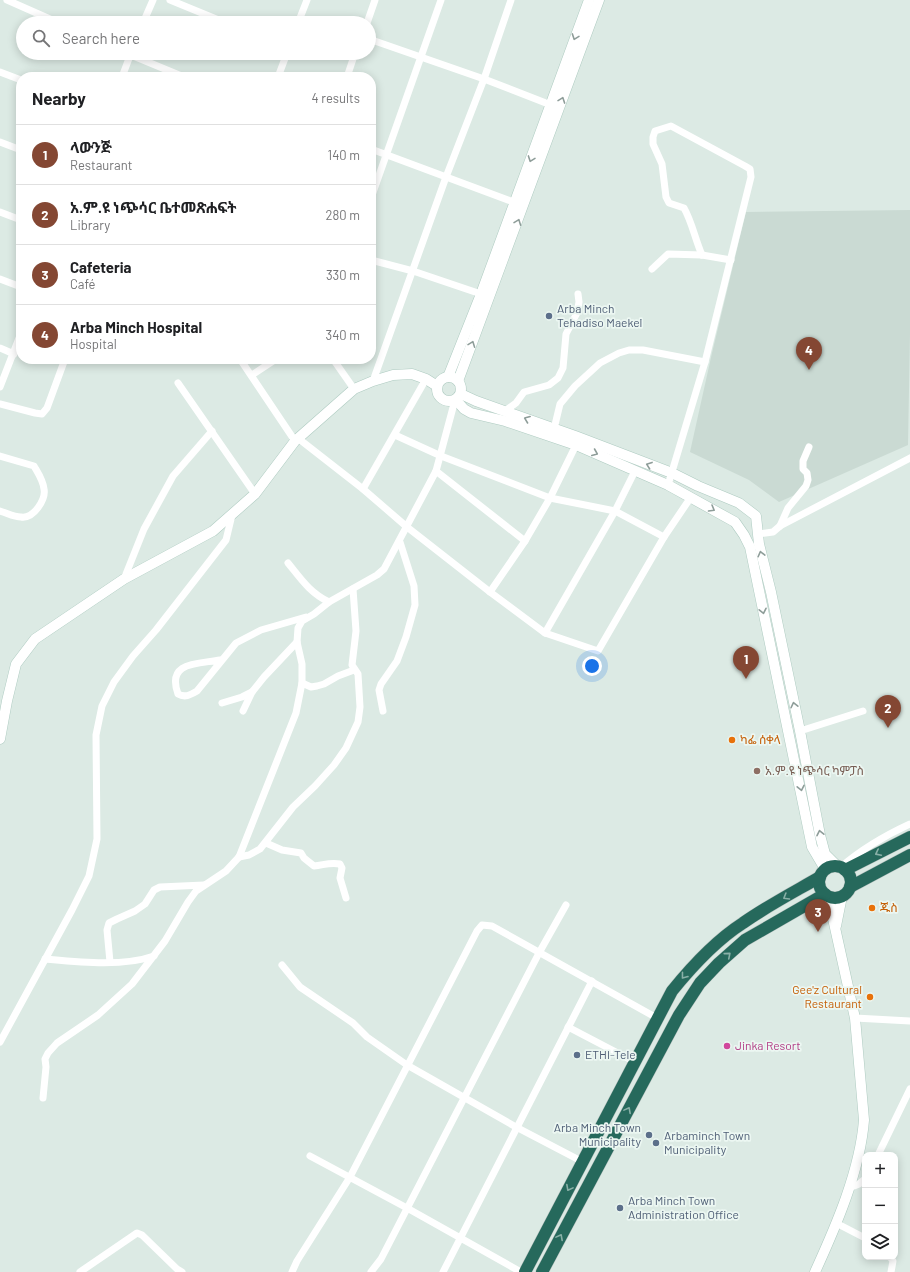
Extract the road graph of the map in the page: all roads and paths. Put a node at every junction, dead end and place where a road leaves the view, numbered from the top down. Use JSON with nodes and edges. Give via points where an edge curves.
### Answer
{"nodes":[{"id":1,"x":8,"y":0,"type":"edge"},
{"id":2,"x":152,"y":0,"type":"edge"},
{"id":3,"x":170,"y":0,"type":"edge"},
{"id":4,"x":307,"y":0,"type":"edge"},
{"id":5,"x":375,"y":0,"type":"edge"},
{"id":6,"x":441,"y":0,"type":"edge"},
{"id":7,"x":511,"y":0,"type":"edge"},
{"id":8,"x":589,"y":0,"type":"edge"},
{"id":9,"x":599,"y":0,"type":"edge"},
{"id":10,"x":43,"y":16,"type":"edge"},
{"id":11,"x":146,"y":16,"type":"edge"},
{"id":12,"x":209,"y":16,"type":"edge"},
{"id":13,"x":301,"y":16,"type":"edge"},
{"id":14,"x":369,"y":16,"type":"edge"},
{"id":15,"x":376,"y":41,"type":"edge"},
{"id":16,"x":421,"y":57,"type":"junction"},
{"id":17,"x":127,"y":60,"type":"edge"},
{"id":18,"x":143,"y":60,"type":"edge"},
{"id":19,"x":284,"y":60,"type":"edge"},
{"id":20,"x":353,"y":60,"type":"edge"},
{"id":21,"x":0,"y":72,"type":"edge"},
{"id":22,"x":124,"y":72,"type":"edge"},
{"id":23,"x":172,"y":72,"type":"edge"},
{"id":24,"x":280,"y":72,"type":"edge"},
{"id":25,"x":349,"y":72,"type":"edge"},
{"id":26,"x":16,"y":78,"type":"edge"},
{"id":27,"x":484,"y":79,"type":"junction"},
{"id":28,"x":550,"y":105,"type":"junction"},
{"id":29,"x":0,"y":142,"type":"edge"},
{"id":30,"x":16,"y":148,"type":"edge"},
{"id":31,"x":376,"y":151,"type":"edge"},
{"id":32,"x":386,"y":155,"type":"junction"},
{"id":33,"x":446,"y":177,"type":"junction"},
{"id":34,"x":376,"y":184,"type":"edge"},
{"id":35,"x":519,"y":204,"type":"junction"},
{"id":36,"x":0,"y":212,"type":"edge"},
{"id":37,"x":16,"y":218,"type":"edge"},
{"id":38,"x":702,"y":255,"type":"junction"},
{"id":39,"x":731,"y":260,"type":"junction"},
{"id":40,"x":376,"y":261,"type":"edge"},
{"id":41,"x":652,"y":269,"type":"dead end"},
{"id":42,"x":413,"y":271,"type":"junction"},
{"id":43,"x":0,"y":278,"type":"edge"},
{"id":44,"x":16,"y":285,"type":"edge"},
{"id":45,"x":481,"y":294,"type":"junction"},
{"id":46,"x":578,"y":294,"type":"dead end"},
{"id":47,"x":0,"y":348,"type":"edge"},
{"id":48,"x":16,"y":348,"type":"edge"},
{"id":49,"x":14,"y":354,"type":"junction"},
{"id":50,"x":706,"y":362,"type":"junction"},
{"id":51,"x":63,"y":364,"type":"edge"},
{"id":52,"x":244,"y":364,"type":"edge"},
{"id":53,"x":268,"y":364,"type":"edge"},
{"id":54,"x":336,"y":364,"type":"edge"},
{"id":55,"x":252,"y":375,"type":"junction"},
{"id":56,"x":448,"y":377,"type":"junction"},
{"id":57,"x":426,"y":379,"type":"junction"},
{"id":58,"x":373,"y":381,"type":"junction"},
{"id":59,"x":458,"y":381,"type":"junction"},
{"id":60,"x":178,"y":383,"type":"dead end"},
{"id":61,"x":437,"y":386,"type":"junction"},
{"id":62,"x":0,"y":387,"type":"edge"},
{"id":63,"x":354,"y":389,"type":"junction"},
{"id":64,"x":457,"y":398,"type":"junction"},
{"id":65,"x":0,"y":404,"type":"edge"},
{"id":66,"x":505,"y":410,"type":"junction"},
{"id":67,"x":554,"y":429,"type":"junction"},
{"id":68,"x":212,"y":431,"type":"junction"},
{"id":69,"x":394,"y":435,"type":"junction"},
{"id":70,"x":297,"y":440,"type":"junction"},
{"id":71,"x":576,"y":445,"type":"junction"},
{"id":72,"x":810,"y":447,"type":"dead end"},
{"id":73,"x":0,"y":456,"type":"edge"},
{"id":74,"x":441,"y":456,"type":"junction"},
{"id":75,"x":910,"y":458,"type":"edge"},
{"id":76,"x":436,"y":471,"type":"junction"},
{"id":77,"x":635,"y":471,"type":"junction"},
{"id":78,"x":672,"y":473,"type":"junction"},
{"id":79,"x":668,"y":485,"type":"junction"},
{"id":80,"x":363,"y":489,"type":"junction"},
{"id":81,"x":255,"y":494,"type":"junction"},
{"id":82,"x":691,"y":497,"type":"junction"},
{"id":83,"x":550,"y":498,"type":"junction"},
{"id":84,"x":0,"y":511,"type":"edge"},
{"id":85,"x":615,"y":511,"type":"junction"},
{"id":86,"x":232,"y":515,"type":"junction"},
{"id":87,"x":780,"y":526,"type":"junction"},
{"id":88,"x":407,"y":527,"type":"junction"},
{"id":89,"x":758,"y":534,"type":"junction"},
{"id":90,"x":664,"y":537,"type":"junction"},
{"id":91,"x":525,"y":540,"type":"junction"},
{"id":92,"x":400,"y":542,"type":"junction"},
{"id":93,"x":288,"y":563,"type":"dead end"},
{"id":94,"x":124,"y":579,"type":"junction"},
{"id":95,"x":353,"y":589,"type":"junction"},
{"id":96,"x":490,"y":592,"type":"junction"},
{"id":97,"x":329,"y":602,"type":"junction"},
{"id":98,"x":314,"y":614,"type":"junction"},
{"id":99,"x":772,"y":625,"type":"junction"},
{"id":100,"x":545,"y":633,"type":"junction"},
{"id":101,"x":297,"y":642,"type":"junction"},
{"id":102,"x":220,"y":660,"type":"junction"},
{"id":103,"x":354,"y":670,"type":"junction"},
{"id":104,"x":302,"y":683,"type":"junction"},
{"id":105,"x":252,"y":692,"type":"junction"},
{"id":106,"x":222,"y":703,"type":"dead end"},
{"id":107,"x":243,"y":711,"type":"dead end"},
{"id":108,"x":383,"y":711,"type":"dead end"},
{"id":109,"x":863,"y":711,"type":"dead end"},
{"id":110,"x":800,"y":731,"type":"junction"},
{"id":111,"x":0,"y":739,"type":"edge"},
{"id":112,"x":910,"y":824,"type":"edge"},
{"id":113,"x":910,"y":837,"type":"edge"},
{"id":114,"x":266,"y":843,"type":"junction"},
{"id":115,"x":910,"y":855,"type":"edge"},
{"id":116,"x":239,"y":857,"type":"junction"},
{"id":117,"x":834,"y":870,"type":"junction"},
{"id":118,"x":204,"y":885,"type":"junction"},
{"id":119,"x":846,"y":892,"type":"junction"},
{"id":120,"x":826,"y":895,"type":"junction"},
{"id":121,"x":346,"y":898,"type":"dead end"},
{"id":122,"x":566,"y":904,"type":"dead end"},
{"id":123,"x":835,"y":932,"type":"junction"},
{"id":124,"x":539,"y":953,"type":"junction"},
{"id":125,"x":154,"y":956,"type":"junction"},
{"id":126,"x":45,"y":959,"type":"junction"},
{"id":127,"x":110,"y":962,"type":"junction"},
{"id":128,"x":282,"y":965,"type":"dead end"},
{"id":129,"x":592,"y":981,"type":"junction"},
{"id":130,"x":657,"y":1018,"type":"junction"},
{"id":131,"x":855,"y":1018,"type":"junction"},
{"id":132,"x":910,"y":1021,"type":"edge"},
{"id":133,"x":568,"y":1027,"type":"junction"},
{"id":134,"x":0,"y":1042,"type":"edge"},
{"id":135,"x":635,"y":1062,"type":"junction"},
{"id":136,"x":407,"y":1065,"type":"junction"},
{"id":137,"x":621,"y":1088,"type":"junction"},
{"id":138,"x":910,"y":1089,"type":"edge"},
{"id":139,"x":636,"y":1096,"type":"junction"},
{"id":140,"x":43,"y":1098,"type":"dead end"},
{"id":141,"x":463,"y":1098,"type":"junction"},
{"id":142,"x":516,"y":1127,"type":"junction"},
{"id":143,"x":879,"y":1152,"type":"edge"},
{"id":144,"x":310,"y":1156,"type":"dead end"},
{"id":145,"x":583,"y":1162,"type":"junction"},
{"id":146,"x":350,"y":1177,"type":"junction"},
{"id":147,"x":862,"y":1182,"type":"edge"},
{"id":148,"x":849,"y":1188,"type":"junction"},
{"id":149,"x":407,"y":1208,"type":"junction"},
{"id":150,"x":836,"y":1223,"type":"junction"},
{"id":151,"x":862,"y":1236,"type":"edge"},
{"id":152,"x":460,"y":1239,"type":"junction"},
{"id":153,"x":892,"y":1260,"type":"edge"},
{"id":154,"x":178,"y":1271,"type":"edge"},
{"id":155,"x":81,"y":1272,"type":"edge"},
{"id":156,"x":292,"y":1272,"type":"edge"},
{"id":157,"x":371,"y":1272,"type":"edge"},
{"id":158,"x":443,"y":1272,"type":"edge"},
{"id":159,"x":521,"y":1272,"type":"edge"},
{"id":160,"x":525,"y":1272,"type":"edge"},
{"id":161,"x":542,"y":1272,"type":"edge"},
{"id":162,"x":815,"y":1272,"type":"edge"},
{"id":163,"x":891,"y":1272,"type":"edge"}],
"edges":[{"from":1,"to":10,"type":"street"},
{"from":2,"to":11,"type":"street"},
{"from":3,"to":12,"type":"street"},
{"from":4,"to":13,"type":"street"},
{"from":5,"to":14,"type":"street"},
{"from":6,"to":16,"type":"street"},
{"from":7,"to":27,"type":"street"},
{"from":8,"to":28,"type":"main road","one_way":true},
{"from":35,"to":9,"type":"main road","one_way":true},
{"from":15,"to":16,"type":"street"},
{"from":16,"to":27,"type":"street"},
{"from":16,"to":32,"type":"street"},
{"from":17,"to":22,"type":"street"},
{"from":18,"to":23,"type":"street"},
{"from":19,"to":24,"type":"street"},
{"from":20,"to":25,"type":"street"},
{"from":21,"to":26,"type":"street"},
{"from":27,"to":28,"type":"street"},
{"from":27,"to":33,"type":"street"},
{"from":28,"to":35,"type":"main road","one_way":true},
{"from":29,"to":30,"type":"street"},
{"from":31,"to":32,"type":"street"},
{"from":32,"to":33,"type":"street"},
{"from":32,"to":34,"type":"street"},
{"from":33,"to":35,"type":"street"},
{"from":33,"to":42,"type":"street"},
{"from":35,"to":45,"type":"main road"},
{"from":59,"to":35,"type":"main road","one_way":true},
{"from":36,"to":37,"type":"street"},
{"from":38,"to":39,"type":"street"},
{"from":38,"to":39,"type":"street","via":[[690,218],[684,208],[669,203],[666,197],[662,164],[653,144],[655,132],[671,126],[750,169],[751,177]]},
{"from":38,"to":41,"type":"street","via":[[668,254]]},
{"from":39,"to":50,"type":"street"},
{"from":40,"to":42,"type":"street"},
{"from":42,"to":45,"type":"street"},
{"from":42,"to":58,"type":"street"},
{"from":43,"to":44,"type":"street"},
{"from":45,"to":56,"type":"main road"},
{"from":46,"to":66,"type":"street","via":[[577,313],[566,334],[563,368],[558,378],[549,385],[524,392],[516,403]]},
{"from":47,"to":49,"type":"street"},
{"from":48,"to":49,"type":"street"},
{"from":49,"to":62,"type":"street"},
{"from":50,"to":67,"type":"street","via":[[643,350],[619,353],[600,362],[575,386],[560,404]]},
{"from":50,"to":78,"type":"street"},
{"from":51,"to":65,"type":"street","via":[[47,408],[42,414]]},
{"from":52,"to":55,"type":"street"},
{"from":53,"to":55,"type":"street"},
{"from":54,"to":63,"type":"street"},
{"from":55,"to":70,"type":"street"},
{"from":56,"to":59,"type":"main road"},
{"from":56,"to":61,"type":"main road","via":[[441,380]]},
{"from":57,"to":58,"type":"main road","via":[[412,374],[393,375]]},
{"from":57,"to":61,"type":"main road"},
{"from":57,"to":69,"type":"street"},
{"from":58,"to":63,"type":"main road"},
{"from":59,"to":64,"type":"main road","via":[[461,386]]},
{"from":60,"to":68,"type":"street"},
{"from":61,"to":64,"type":"main road","via":[[437,394],[443,400],[451,402]]},
{"from":63,"to":70,"type":"main road"},
{"from":64,"to":66,"type":"main road"},
{"from":64,"to":71,"type":"main road","via":[[471,414],[505,421]]},
{"from":64,"to":74,"type":"street"},
{"from":67,"to":66,"type":"main road","one_way":true},
{"from":78,"to":67,"type":"main road","one_way":true},
{"from":68,"to":81,"type":"street"},
{"from":68,"to":94,"type":"street","via":[[173,476],[144,529]]},
{"from":69,"to":74,"type":"street"},
{"from":69,"to":80,"type":"street"},
{"from":70,"to":80,"type":"street"},
{"from":70,"to":81,"type":"main road"},
{"from":71,"to":77,"type":"main road","one_way":true},
{"from":71,"to":83,"type":"street"},
{"from":72,"to":87,"type":"street","via":[[803,461],[803,469],[808,480],[806,486],[788,508]]},
{"from":73,"to":84,"type":"street","via":[[34,466],[44,490],[38,509],[30,516],[22,518]]},
{"from":74,"to":76,"type":"street"},
{"from":74,"to":83,"type":"street"},
{"from":75,"to":87,"type":"street"},
{"from":76,"to":88,"type":"street"},
{"from":76,"to":91,"type":"street"},
{"from":77,"to":79,"type":"main road"},
{"from":77,"to":85,"type":"street"},
{"from":78,"to":79,"type":"street"},
{"from":78,"to":89,"type":"main road","via":[[739,503],[756,516]]},
{"from":79,"to":82,"type":"main road"},
{"from":80,"to":88,"type":"street"},
{"from":81,"to":86,"type":"main road"},
{"from":82,"to":90,"type":"street"},
{"from":82,"to":99,"type":"main road","one_way":true,"via":[[735,522],[744,535],[750,547],[760,596]]},
{"from":83,"to":85,"type":"street"},
{"from":83,"to":91,"type":"street"},
{"from":85,"to":90,"type":"street"},
{"from":85,"to":100,"type":"street"},
{"from":86,"to":94,"type":"main road","via":[[213,531]]},
{"from":86,"to":126,"type":"street","via":[[226,540],[133,656],[114,682],[102,706],[96,735],[97,839],[89,876]]},
{"from":87,"to":89,"type":"street","via":[[773,532]]},
{"from":88,"to":92,"type":"street"},
{"from":88,"to":96,"type":"street"},
{"from":99,"to":89,"type":"main road","one_way":true,"via":[[771,592]]},
{"from":90,"to":100,"type":"street","via":[[598,651]]},
{"from":91,"to":96,"type":"street"},
{"from":92,"to":95,"type":"street","via":[[377,576]]},
{"from":92,"to":108,"type":"street","via":[[414,586],[415,605],[397,661],[381,684]]},
{"from":93,"to":97,"type":"street","via":[[309,589]]},
{"from":94,"to":111,"type":"main road","via":[[46,630],[24,652],[16,664]]},
{"from":95,"to":97,"type":"street"},
{"from":95,"to":103,"type":"street","via":[[356,631],[352,665]]},
{"from":96,"to":100,"type":"street"},
{"from":97,"to":98,"type":"street"},
{"from":98,"to":101,"type":"street","via":[[302,621],[298,628]]},
{"from":98,"to":102,"type":"street","via":[[247,636],[236,643]]},
{"from":110,"to":99,"type":"main road","one_way":true},
{"from":99,"to":117,"type":"main road","one_way":true,"via":[[812,847]]},
{"from":101,"to":104,"type":"street","via":[[302,664]]},
{"from":101,"to":105,"type":"street"},
{"from":102,"to":102,"type":"street","via":[[197,691],[183,696],[178,694],[175,681],[181,669],[187,665]]},
{"from":103,"to":104,"type":"street","via":[[317,686],[311,687]]},
{"from":103,"to":114,"type":"street","via":[[358,674],[360,707],[358,722],[346,748],[334,765],[293,807]]},
{"from":104,"to":116,"type":"street","via":[[296,713]]},
{"from":105,"to":106,"type":"street"},
{"from":105,"to":107,"type":"street"},
{"from":109,"to":110,"type":"street"},
{"from":117,"to":110,"type":"main road","one_way":true,"via":[[825,854],[820,835]]},
{"from":112,"to":117,"type":"street","via":[[876,841]]},
{"from":113,"to":117,"type":"highway","one_way":true},
{"from":114,"to":116,"type":"street","via":[[250,855]]},
{"from":114,"to":121,"type":"street","via":[[282,850],[301,853],[314,866],[340,864],[340,878]]},
{"from":115,"to":119,"type":"highway"},
{"from":116,"to":118,"type":"street","via":[[226,871]]},
{"from":117,"to":119,"type":"highway","via":[[850,878]]},
{"from":117,"to":120,"type":"highway","via":[[820,886]]},
{"from":117,"to":130,"type":"highway","one_way":true,"via":[[743,922],[720,940],[692,966],[672,991]]},
{"from":118,"to":125,"type":"street","via":[[188,902]]},
{"from":118,"to":127,"type":"street","via":[[160,887],[154,890],[145,904],[136,911],[110,923]]},
{"from":119,"to":120,"type":"highway","via":[[832,897]]},
{"from":119,"to":123,"type":"main road"},
{"from":120,"to":123,"type":"main road"},
{"from":139,"to":120,"type":"highway","one_way":true,"via":[[679,1015],[700,983],[745,940]]},
{"from":122,"to":124,"type":"street"},
{"from":123,"to":131,"type":"main road"},
{"from":124,"to":129,"type":"street"},
{"from":124,"to":136,"type":"street","via":[[492,926],[482,924]]},
{"from":124,"to":141,"type":"street"},
{"from":125,"to":127,"type":"street","via":[[143,960]]},
{"from":125,"to":140,"type":"street","via":[[132,984],[98,1015],[48,1052],[45,1059]]},
{"from":126,"to":127,"type":"street","via":[[87,963]]},
{"from":126,"to":134,"type":"street"},
{"from":128,"to":136,"type":"street","via":[[300,987]]},
{"from":129,"to":130,"type":"street"},
{"from":129,"to":133,"type":"street"},
{"from":130,"to":135,"type":"highway"},
{"from":131,"to":132,"type":"street"},
{"from":131,"to":148,"type":"main road","via":[[864,1120],[863,1136]]},
{"from":133,"to":135,"type":"street"},
{"from":133,"to":142,"type":"street"},
{"from":135,"to":137,"type":"highway"},
{"from":136,"to":141,"type":"street"},
{"from":136,"to":146,"type":"street"},
{"from":137,"to":139,"type":"highway"},
{"from":137,"to":145,"type":"highway"},
{"from":138,"to":143,"type":"street"},
{"from":161,"to":139,"type":"highway","one_way":true},
{"from":141,"to":142,"type":"street"},
{"from":141,"to":149,"type":"street"},
{"from":142,"to":145,"type":"street"},
{"from":142,"to":152,"type":"street"},
{"from":144,"to":146,"type":"street"},
{"from":145,"to":160,"type":"highway","one_way":true},
{"from":146,"to":149,"type":"street"},
{"from":146,"to":156,"type":"street"},
{"from":147,"to":148,"type":"street"},
{"from":148,"to":150,"type":"main road"},
{"from":149,"to":152,"type":"street"},
{"from":149,"to":157,"type":"street"},
{"from":150,"to":151,"type":"street"},
{"from":150,"to":162,"type":"main road"},
{"from":152,"to":158,"type":"street"},
{"from":152,"to":159,"type":"street"},
{"from":153,"to":163,"type":"street"},
{"from":154,"to":155,"type":"street","via":[[138,1233]]}]}
